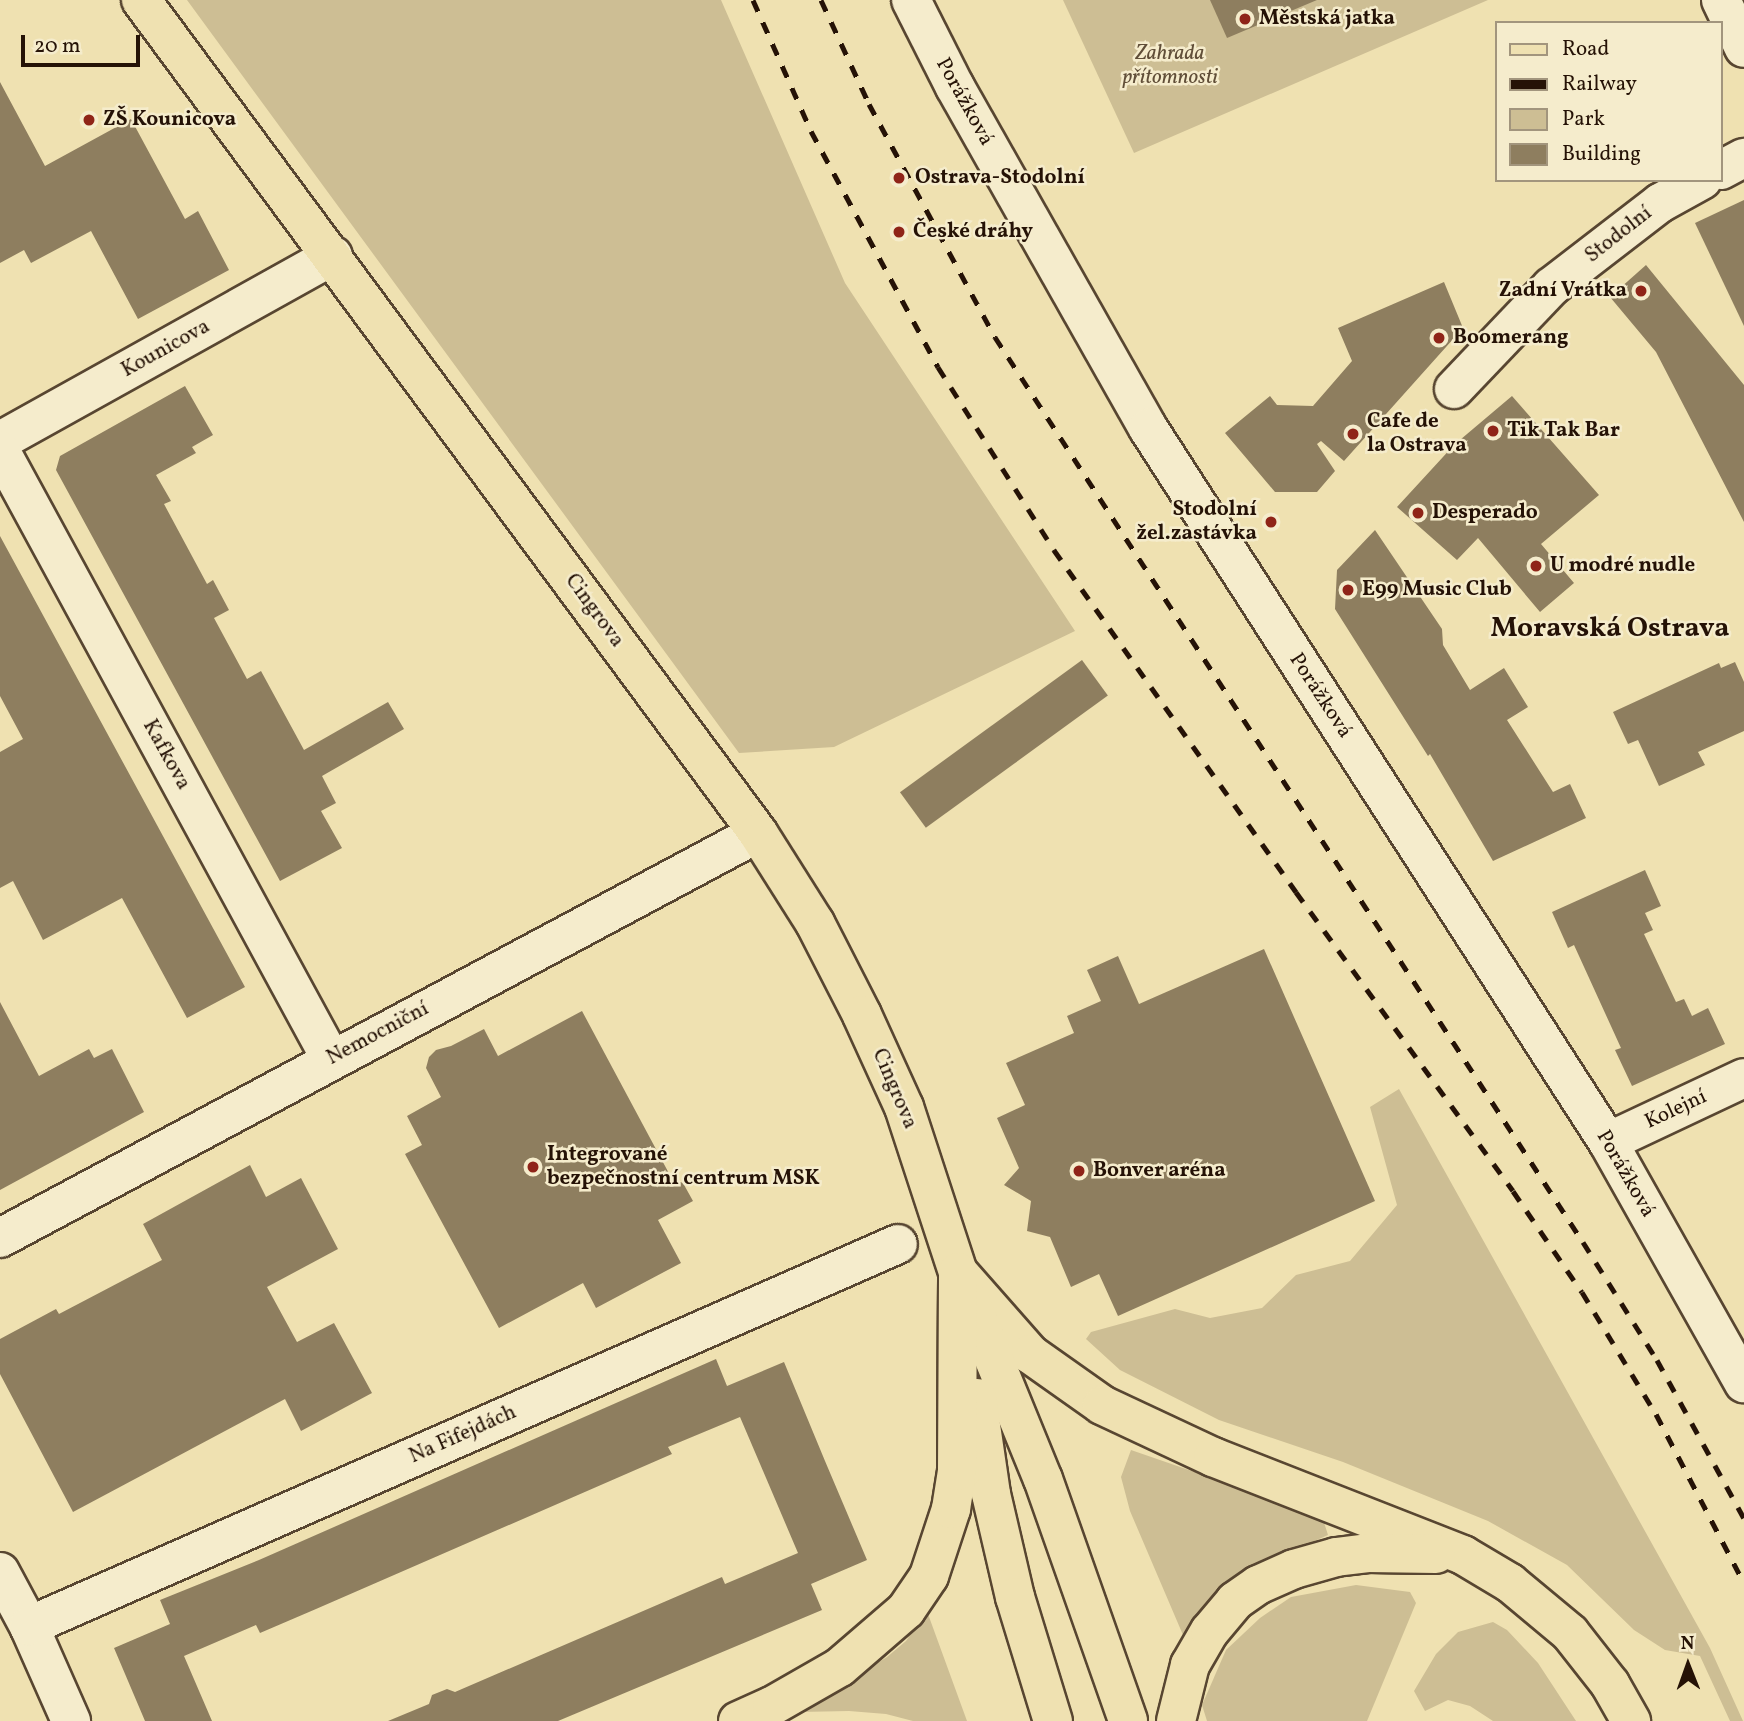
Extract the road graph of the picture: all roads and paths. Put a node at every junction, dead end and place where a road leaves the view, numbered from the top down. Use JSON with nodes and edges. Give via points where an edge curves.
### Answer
{"nodes":[{"id":1,"x":141,"y":0,"type":"edge"},
{"id":2,"x":911,"y":0,"type":"edge"},
{"id":3,"x":1721,"y":0,"type":"edge"},
{"id":4,"x":1744,"y":48,"type":"edge"},
{"id":5,"x":1744,"y":158,"type":"edge"},
{"id":6,"x":1723,"y":169,"type":"edge"},
{"id":7,"x":1698,"y":182,"type":"edge"},
{"id":8,"x":333,"y":256,"type":"junction"},
{"id":9,"x":1454,"y":389,"type":"dead end"},
{"id":10,"x":0,"y":441,"type":"edge"},
{"id":11,"x":0,"y":450,"type":"edge"},
{"id":12,"x":758,"y":833,"type":"junction"},
{"id":13,"x":331,"y":1059,"type":"junction"},
{"id":14,"x":1744,"y":1079,"type":"edge"},
{"id":15,"x":1608,"y":1142,"type":"junction"},
{"id":16,"x":0,"y":1238,"type":"edge"},
{"id":17,"x":898,"y":1244,"type":"dead end"},
{"id":18,"x":958,"y":1272,"type":"junction"},
{"id":19,"x":1732,"y":1335,"type":"edge"},
{"id":20,"x":1744,"y":1383,"type":"edge"},
{"id":21,"x":1463,"y":1555,"type":"junction"},
{"id":22,"x":0,"y":1572,"type":"edge"},
{"id":23,"x":29,"y":1626,"type":"junction"},
{"id":24,"x":1047,"y":1705,"type":"edge"},
{"id":25,"x":71,"y":1721,"type":"edge"},
{"id":26,"x":738,"y":1721,"type":"edge"},
{"id":27,"x":1128,"y":1721,"type":"edge"},
{"id":28,"x":1176,"y":1721,"type":"edge"},
{"id":29,"x":1631,"y":1721,"type":"edge"}],
"edges":[{"from":1,"to":8,"type":"main road","name":"Cingrova"},
{"from":2,"to":15,"type":"street","name":"Porážková","via":[[955,87],[1149,428]]},
{"from":3,"to":4,"type":"street"},
{"from":5,"to":6,"type":"street"},
{"from":7,"to":9,"type":"street","name":"Stodolní","via":[[1660,203],[1551,287]]},
{"from":8,"to":10,"type":"street","name":"Kounicova"},
{"from":8,"to":12,"type":"main road","name":"Cingrova"},
{"from":11,"to":13,"type":"street","name":"Kafkova"},
{"from":12,"to":13,"type":"street","name":"Nemocniční"},
{"from":12,"to":18,"type":"main road","name":"Cingrova","via":[[815,923],[904,1107]]},
{"from":13,"to":16,"type":"street","name":"Nemocniční"},
{"from":14,"to":15,"type":"street","name":"Kolejní"},
{"from":15,"to":19,"type":"street","name":"Porážková"},
{"from":17,"to":23,"type":"street","name":"Na Fifejdách"},
{"from":18,"to":21,"type":"main road","via":[[1030,1354],[1102,1405],[1213,1457]]},
{"from":18,"to":24,"type":"main road","via":[[991,1494]]},
{"from":18,"to":26,"type":"main road","via":[[957,1471],[951,1509],[929,1576],[900,1617],[840,1667]]},
{"from":18,"to":27,"type":"main road","via":[[1043,1479]]},
{"from":19,"to":20,"type":"street","name":"Porážková"},
{"from":21,"to":28,"type":"main road","via":[[1336,1557],[1258,1585],[1235,1601],[1210,1631],[1191,1665]]},
{"from":21,"to":29,"type":"main road","via":[[1530,1597],[1570,1633]]},
{"from":22,"to":23,"type":"street"},
{"from":23,"to":25,"type":"street"}]}
